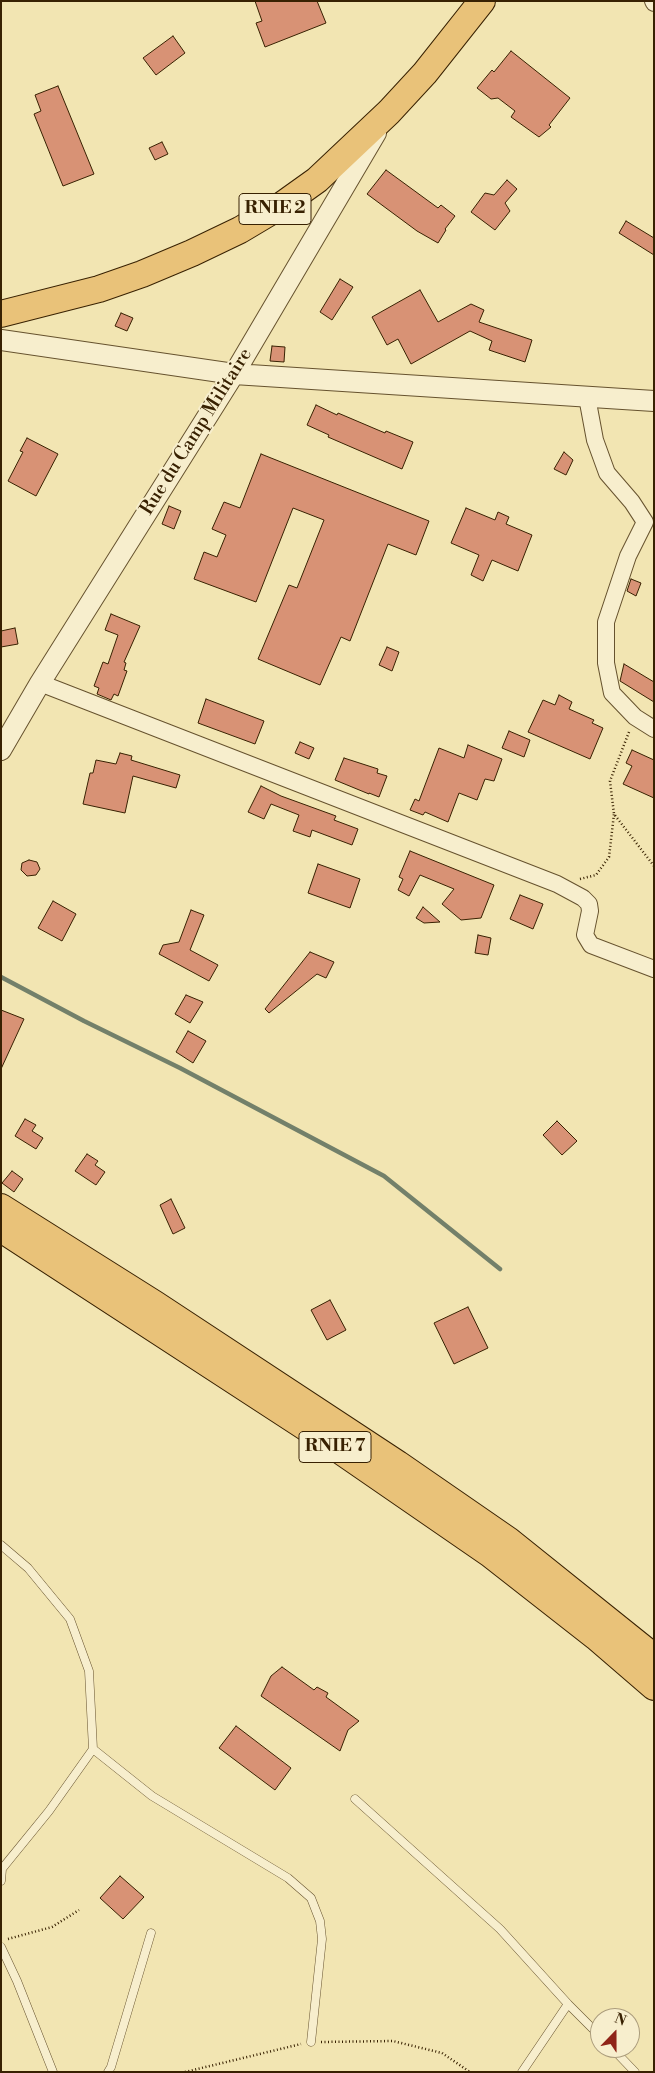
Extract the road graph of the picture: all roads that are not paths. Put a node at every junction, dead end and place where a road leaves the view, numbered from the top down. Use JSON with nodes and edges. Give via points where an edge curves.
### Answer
{"nodes":[{"id":1,"x":482,"y":1,"type":"edge"},
{"id":2,"x":389,"y":112,"type":"junction"},
{"id":3,"x":1,"y":314,"type":"edge"},
{"id":4,"x":1,"y":340,"type":"edge"},
{"id":5,"x":234,"y":374,"type":"junction"},
{"id":6,"x":587,"y":397,"type":"junction"},
{"id":7,"x":654,"y":401,"type":"edge"},
{"id":8,"x":650,"y":522,"type":"edge"},
{"id":9,"x":40,"y":683,"type":"junction"},
{"id":10,"x":654,"y":729,"type":"edge"},
{"id":11,"x":1,"y":750,"type":"edge"},
{"id":12,"x":654,"y":969,"type":"edge"},
{"id":13,"x":1,"y":1207,"type":"edge"},
{"id":14,"x":1,"y":1230,"type":"edge"},
{"id":15,"x":1,"y":1545,"type":"edge"},
{"id":16,"x":654,"y":1657,"type":"edge"},
{"id":17,"x":654,"y":1687,"type":"edge"},
{"id":18,"x":93,"y":1749,"type":"junction"},
{"id":19,"x":355,"y":1799,"type":"dead end"},
{"id":20,"x":1,"y":1870,"type":"edge"},
{"id":21,"x":1,"y":1880,"type":"edge"},
{"id":22,"x":151,"y":1933,"type":"dead end"},
{"id":23,"x":1,"y":1947,"type":"edge"},
{"id":24,"x":568,"y":2004,"type":"junction"},
{"id":25,"x":590,"y":2026,"type":"edge"},
{"id":26,"x":311,"y":2042,"type":"road end"},
{"id":27,"x":622,"y":2058,"type":"edge"},
{"id":28,"x":53,"y":2072,"type":"edge"},
{"id":29,"x":108,"y":2072,"type":"edge"},
{"id":30,"x":522,"y":2072,"type":"edge"},
{"id":31,"x":635,"y":2072,"type":"edge"}],
"edges":[{"from":1,"to":2,"type":"main road","number":"RNIE 2","via":[[425,73]]},
{"from":2,"to":3,"type":"main road","number":"RNIE 2","via":[[317,180],[240,230],[108,286]]},
{"from":2,"to":5,"type":"street","name":"Rue du Camp Militaire"},
{"from":4,"to":5,"type":"street"},
{"from":5,"to":6,"type":"street"},
{"from":5,"to":9,"type":"street","name":"Rue du Camp Militaire"},
{"from":6,"to":7,"type":"street"},
{"from":6,"to":8,"type":"street","via":[[595,440],[607,473]]},
{"from":8,"to":10,"type":"street","via":[[628,556],[606,622],[606,663],[612,693],[635,717]]},
{"from":9,"to":11,"type":"street","name":"Rue du Camp Militaire"},
{"from":9,"to":12,"type":"street","via":[[556,884],[589,904],[586,935],[591,945]]},
{"from":13,"to":16,"type":"main road","number":"RNIE 7","via":[[398,1464],[508,1540]]},
{"from":14,"to":17,"type":"main road","number":"RNIE 7","via":[[316,1434],[490,1554]]},
{"from":15,"to":18,"type":"lane","via":[[28,1568],[70,1619],[89,1671]]},
{"from":18,"to":20,"type":"lane","via":[[49,1812]]},
{"from":18,"to":26,"type":"lane","via":[[152,1796],[288,1878],[311,1898],[320,1921],[322,1939]]},
{"from":19,"to":24,"type":"lane","via":[[500,1929]]},
{"from":20,"to":21,"type":"lane"},
{"from":22,"to":29,"type":"lane"},
{"from":23,"to":28,"type":"lane"},
{"from":24,"to":25,"type":"lane"},
{"from":24,"to":30,"type":"lane"},
{"from":27,"to":31,"type":"lane"}]}
